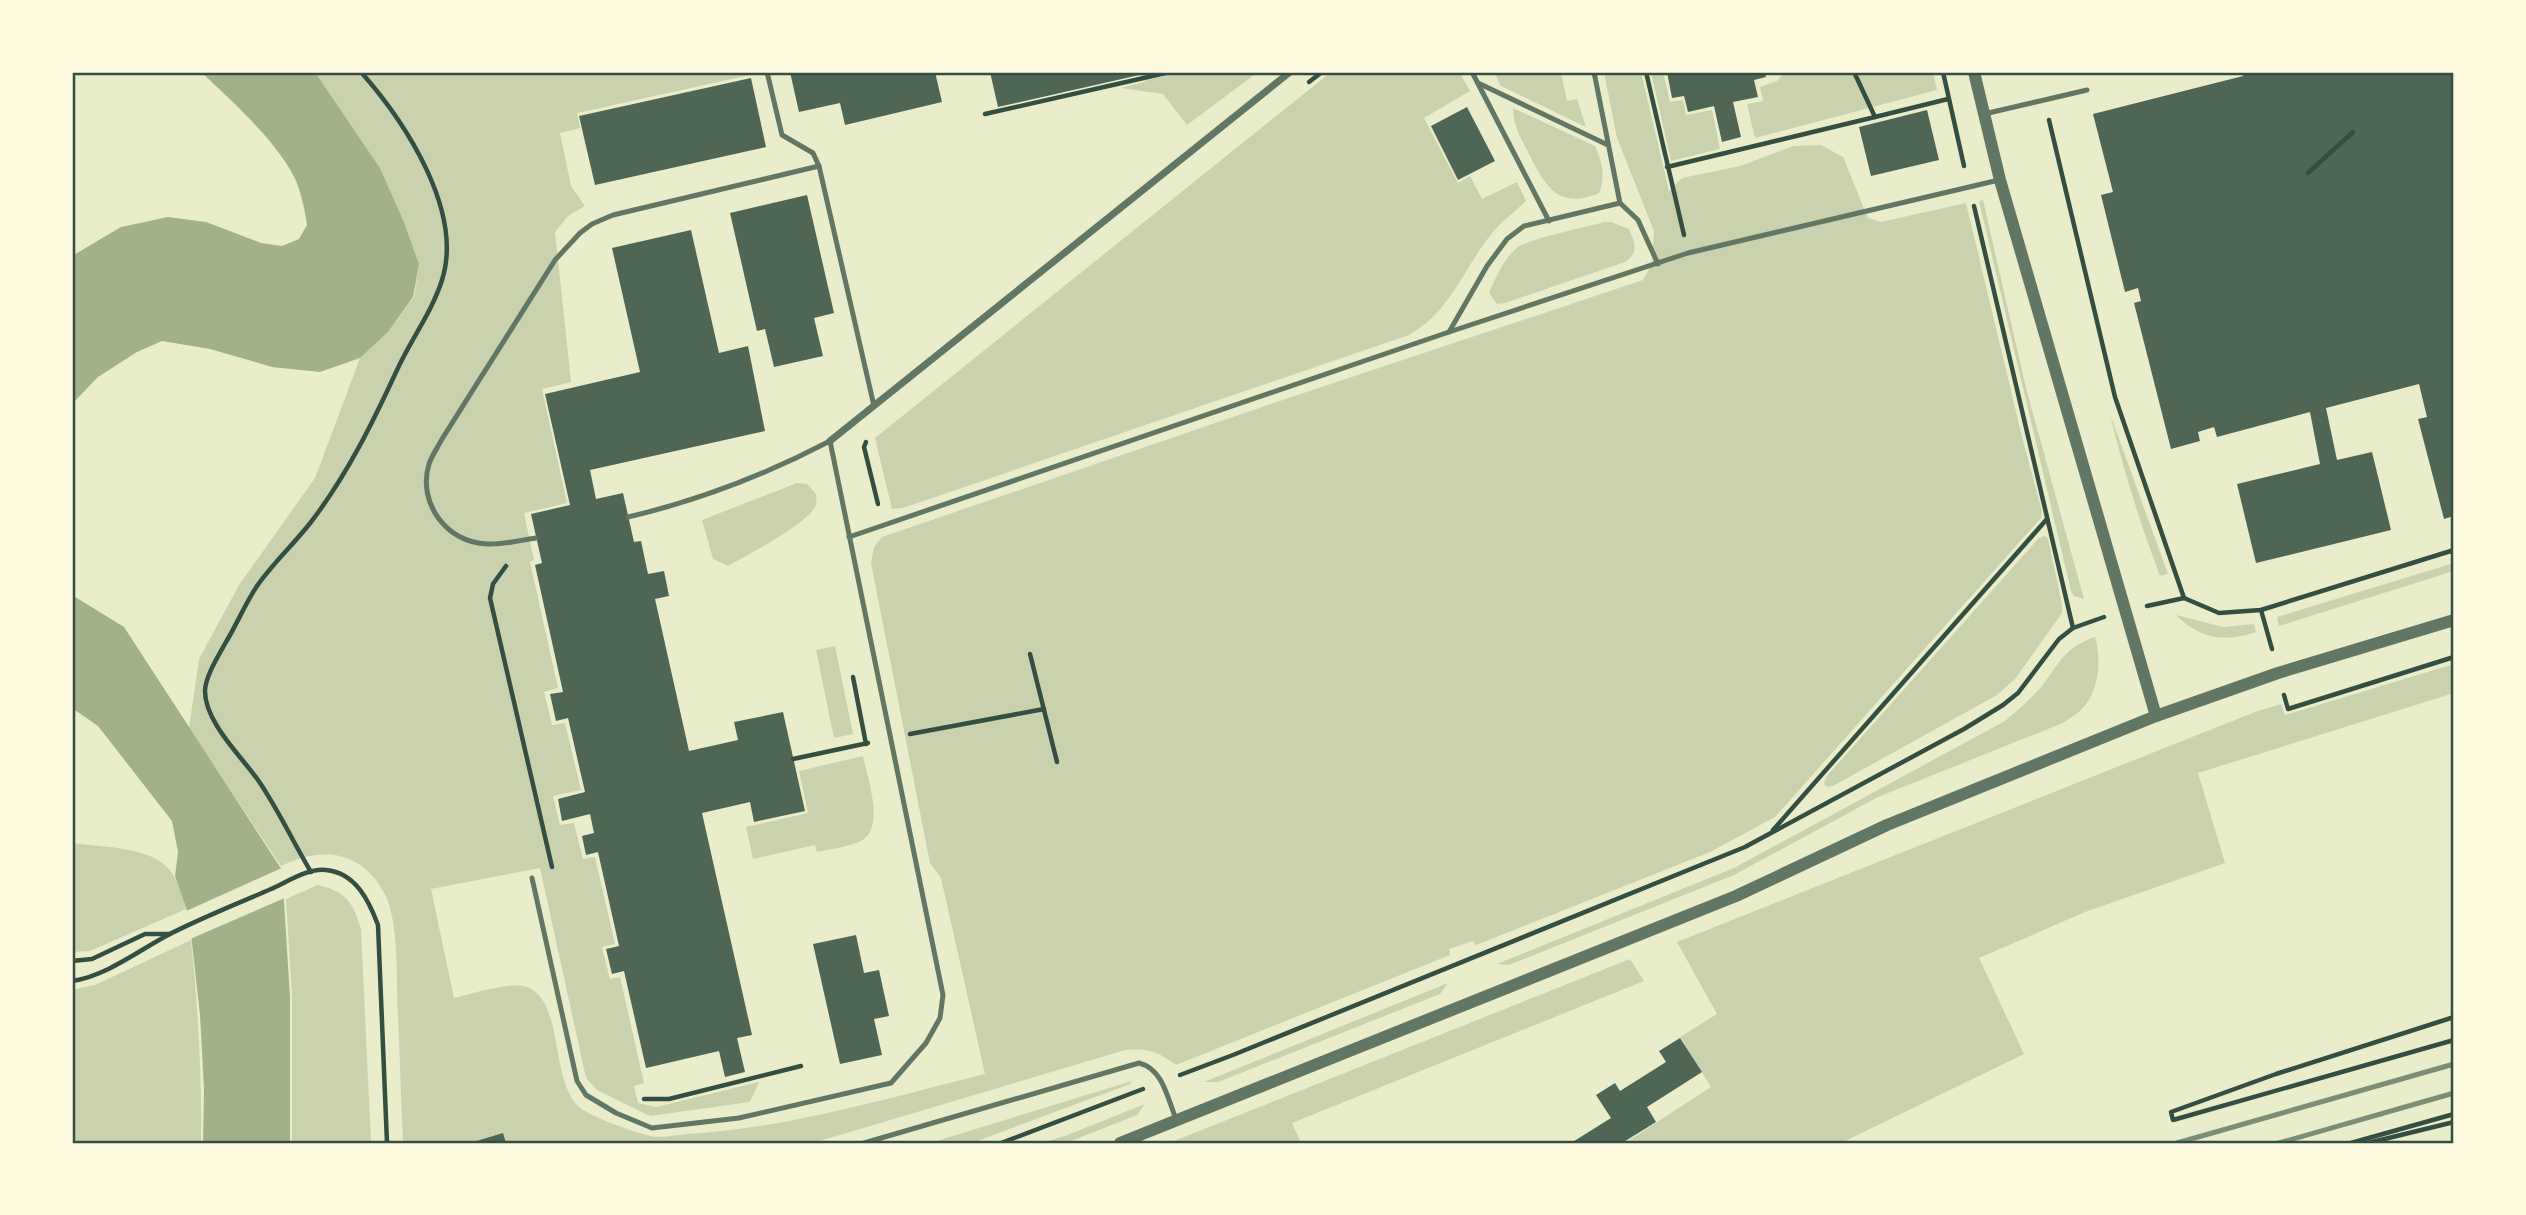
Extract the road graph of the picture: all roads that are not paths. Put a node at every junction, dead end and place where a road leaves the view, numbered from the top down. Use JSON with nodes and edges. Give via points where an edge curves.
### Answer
{"nodes":[{"id":1,"x":767,"y":72,"type":"edge"},
{"id":2,"x":1290,"y":72,"type":"edge"},
{"id":3,"x":1472,"y":72,"type":"edge"},
{"id":4,"x":1594,"y":72,"type":"edge"},
{"id":5,"x":1974,"y":72,"type":"edge"},
{"id":6,"x":1478,"y":83,"type":"junction"},
{"id":7,"x":2087,"y":90,"type":"dead end"},
{"id":8,"x":1984,"y":114,"type":"junction"},
{"id":9,"x":1608,"y":146,"type":"junction"},
{"id":10,"x":819,"y":166,"type":"junction"},
{"id":11,"x":2000,"y":180,"type":"junction"},
{"id":12,"x":1620,"y":203,"type":"junction"},
{"id":13,"x":1549,"y":220,"type":"junction"},
{"id":14,"x":1658,"y":264,"type":"junction"},
{"id":15,"x":1449,"y":332,"type":"junction"},
{"id":16,"x":874,"y":406,"type":"junction"},
{"id":17,"x":830,"y":441,"type":"junction"},
{"id":18,"x":628,"y":517,"type":"dead end"},
{"id":19,"x":849,"y":537,"type":"junction"},
{"id":20,"x":536,"y":538,"type":"dead end"},
{"id":21,"x":2454,"y":620,"type":"edge"},
{"id":22,"x":2156,"y":716,"type":"junction"},
{"id":23,"x":532,"y":878,"type":"dead end"},
{"id":24,"x":1176,"y":1120,"type":"junction"},
{"id":25,"x":863,"y":1143,"type":"edge"},
{"id":26,"x":1119,"y":1143,"type":"edge"}],
"edges":[{"from":1,"to":10,"type":"lane","via":[[782,135],[813,153]]},
{"from":2,"to":16,"type":"street"},
{"from":3,"to":6,"type":"lane"},
{"from":4,"to":9,"type":"lane"},
{"from":5,"to":8,"type":"street"},
{"from":6,"to":9,"type":"lane"},
{"from":6,"to":13,"type":"lane"},
{"from":7,"to":8,"type":"lane"},
{"from":8,"to":11,"type":"street"},
{"from":9,"to":12,"type":"lane"},
{"from":10,"to":16,"type":"lane"},
{"from":10,"to":20,"type":"lane","via":[[613,215],[592,224],[555,260],[442,439],[429,464],[427,482],[439,520],[471,542]]},
{"from":11,"to":14,"type":"lane","via":[[1688,253]]},
{"from":11,"to":22,"type":"street"},
{"from":12,"to":13,"type":"lane"},
{"from":12,"to":14,"type":"lane","via":[[1638,220]]},
{"from":13,"to":15,"type":"lane","via":[[1524,226],[1507,239]]},
{"from":14,"to":15,"type":"lane"},
{"from":15,"to":19,"type":"lane"},
{"from":16,"to":17,"type":"street"},
{"from":17,"to":18,"type":"lane","via":[[788,463],[664,509]]},
{"from":17,"to":19,"type":"lane"},
{"from":19,"to":23,"type":"lane","via":[[943,995],[940,1018],[926,1043],[891,1083],[740,1118],[652,1128],[616,1113],[586,1095],[576,1081]]},
{"from":21,"to":22,"type":"street","via":[[2278,673]]},
{"from":22,"to":24,"type":"street","via":[[1887,825],[1736,896]]},
{"from":24,"to":25,"type":"lane","via":[[1157,1072],[1139,1063]]},
{"from":24,"to":26,"type":"street"}]}
